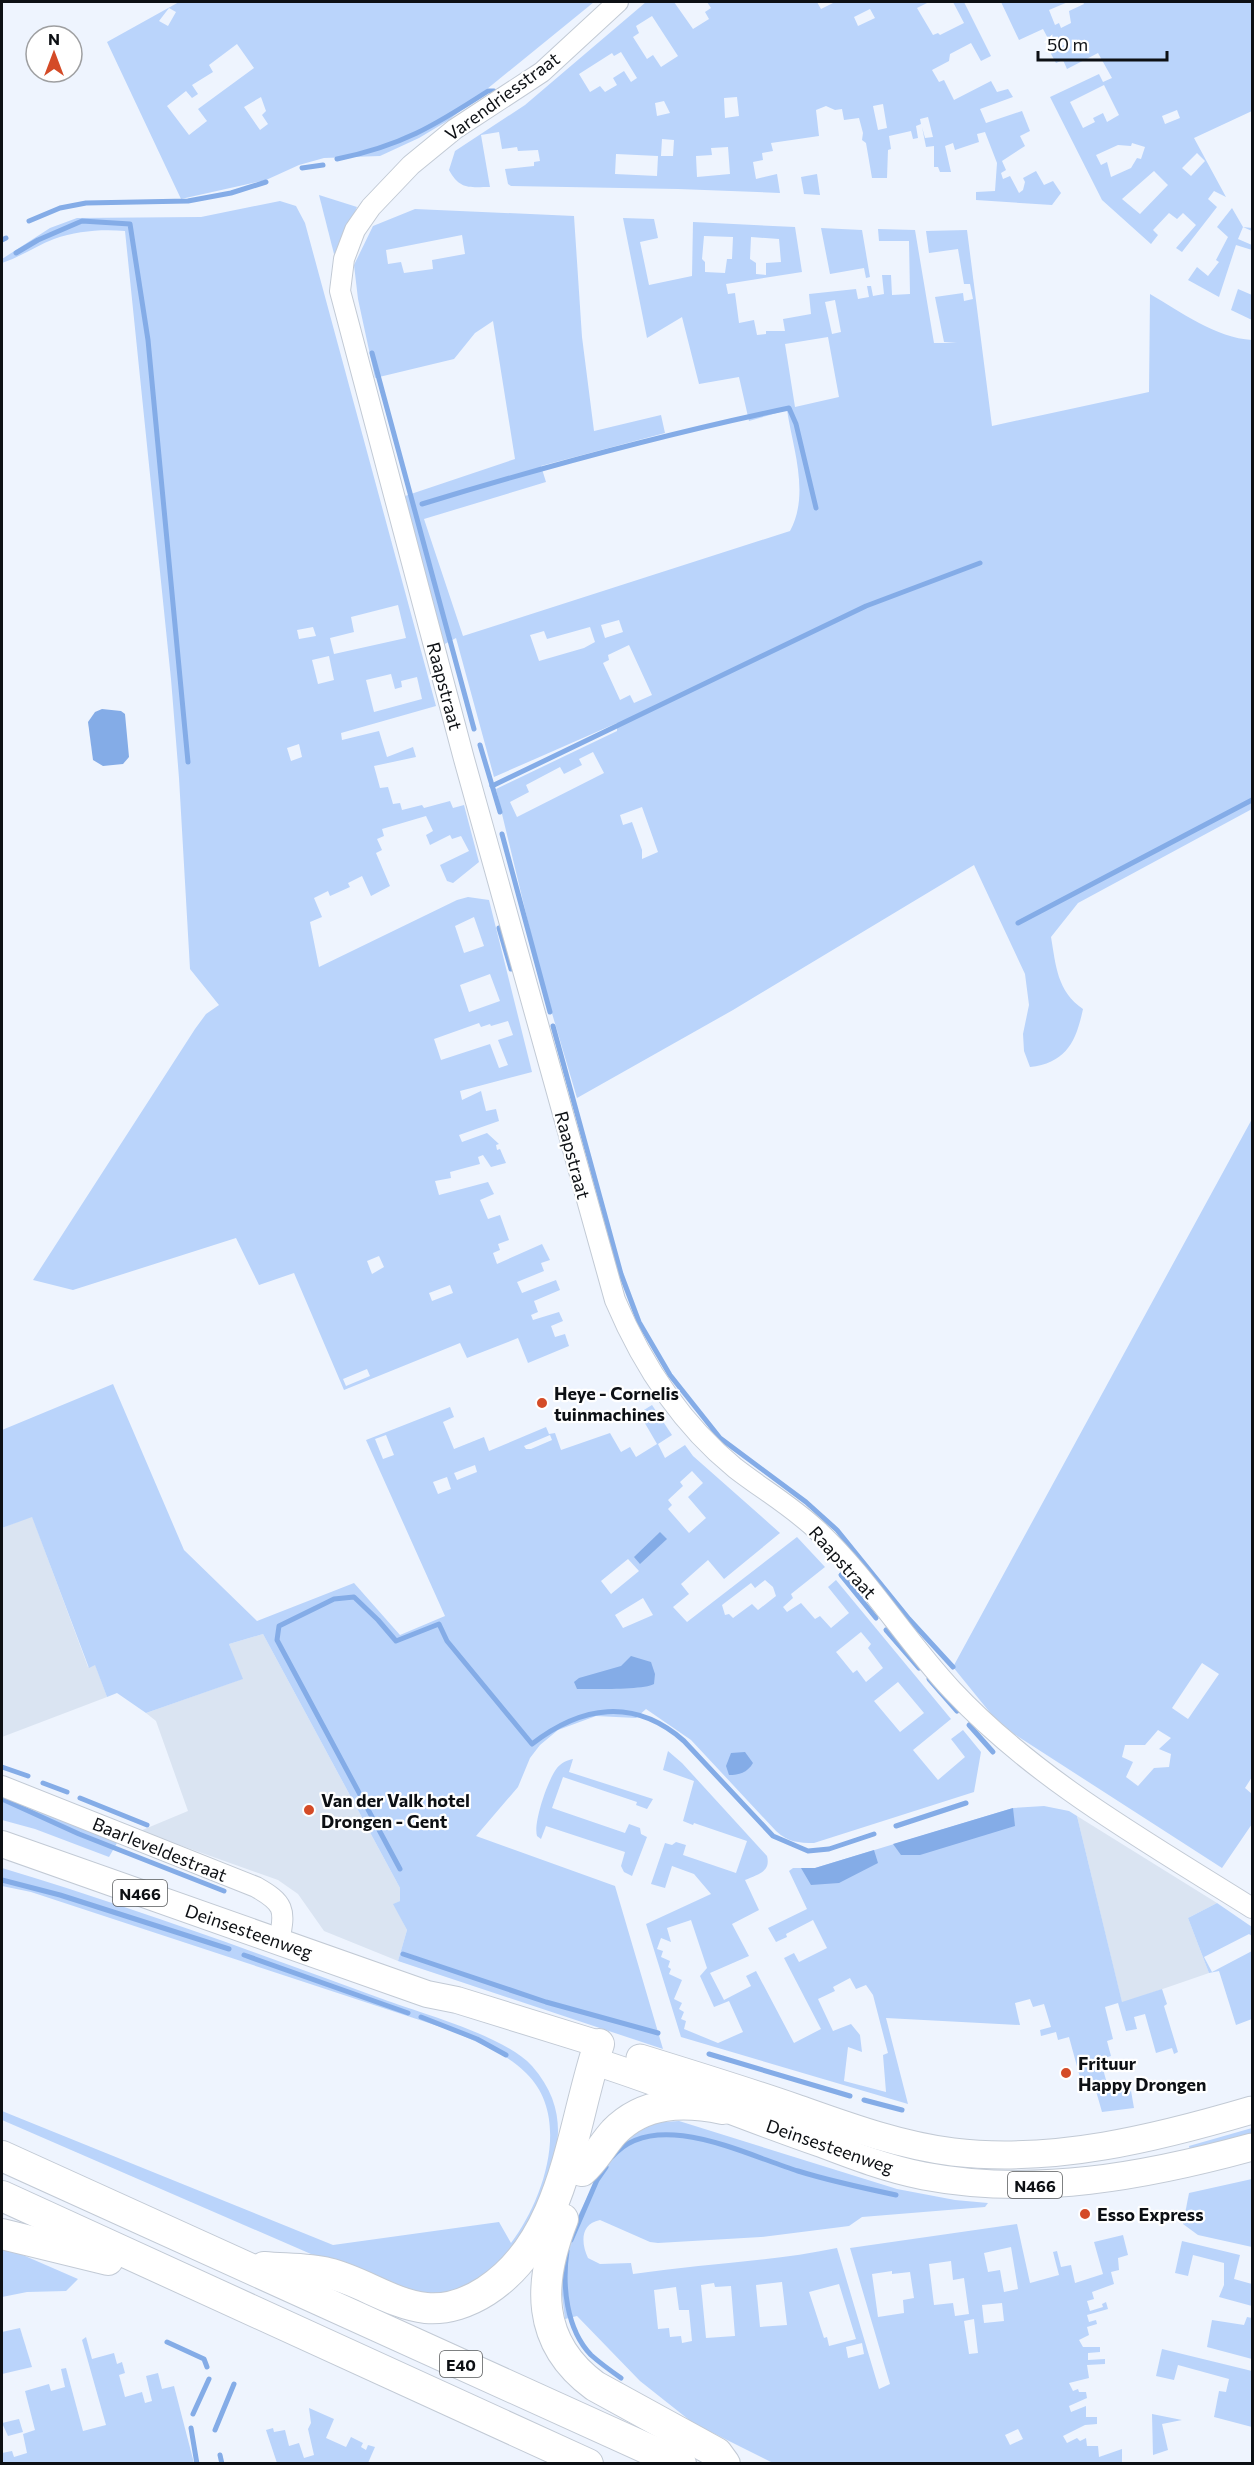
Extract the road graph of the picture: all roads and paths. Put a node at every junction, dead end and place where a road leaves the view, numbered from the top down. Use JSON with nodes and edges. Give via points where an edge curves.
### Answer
{"nodes":[{"id":1,"x":618,"y":2,"type":"edge"},
{"id":2,"x":411,"y":165,"type":"joint"},
{"id":3,"x":2,"y":1786,"type":"edge"},
{"id":4,"x":2,"y":1844,"type":"edge"},
{"id":5,"x":1252,"y":1908,"type":"edge"},
{"id":6,"x":279,"y":1941,"type":"junction"},
{"id":7,"x":605,"y":2055,"type":"junction"},
{"id":8,"x":723,"y":2109,"type":"junction"},
{"id":9,"x":1252,"y":2110,"type":"edge"},
{"id":10,"x":1252,"y":2147,"type":"edge"},
{"id":11,"x":1019,"y":2154,"type":"junction"},
{"id":12,"x":2,"y":2156,"type":"edge"},
{"id":13,"x":582,"y":2171,"type":"junction"},
{"id":14,"x":1021,"y":2185,"type":"junction"},
{"id":15,"x":2,"y":2196,"type":"edge"},
{"id":16,"x":2,"y":2234,"type":"edge"},
{"id":17,"x":240,"y":2265,"type":"junction"},
{"id":18,"x":181,"y":2278,"type":"junction"},
{"id":19,"x":588,"y":2463,"type":"edge"},
{"id":20,"x":681,"y":2463,"type":"edge"},
{"id":21,"x":725,"y":2463,"type":"edge"}],
"edges":[{"from":1,"to":2,"type":"street","name":"Varendriesstraat","via":[[542,72],[455,129]]},
{"from":2,"to":5,"type":"street","name":"Raapstraat","via":[[355,230],[344,259],[340,291],[602,1260],[631,1339],[657,1382],[708,1444],[818,1531],[953,1691],[998,1734],[1062,1784]]},
{"from":3,"to":6,"type":"street","name":"Baarleveldestraat","via":[[265,1892],[282,1907],[284,1921]]},
{"from":4,"to":6,"type":"main road","name":"Deinsesteenweg","number":"N466"},
{"from":6,"to":7,"type":"main road","name":"Deinsesteenweg","number":"N466","via":[[428,1994],[457,2000]]},
{"from":7,"to":8,"type":"highway","name":"Deinsesteenweg","number":"N466"},
{"from":7,"to":11,"type":"highway","name":"Deinsesteenweg","number":"N466","via":[[869,2134],[953,2152]]},
{"from":7,"to":13,"type":"highway"},
{"from":7,"to":17,"type":"highway","via":[[539,2232],[510,2274],[477,2297],[449,2307],[428,2308],[406,2304],[328,2273]]},
{"from":8,"to":13,"type":"highway","via":[[694,2103],[646,2110],[615,2132]]},
{"from":8,"to":14,"type":"highway","name":"Deinsesteenweg","number":"N466","via":[[880,2165],[961,2182]]},
{"from":9,"to":11,"type":"highway","name":"Deinsesteenweg","number":"N466","via":[[1142,2138]]},
{"from":10,"to":14,"type":"highway","name":"Deinsesteenweg","number":"N466","via":[[1107,2178]]},
{"from":11,"to":14,"type":"highway"},
{"from":12,"to":17,"type":"highway","number":"E40"},
{"from":13,"to":21,"type":"highway","via":[[547,2266],[545,2304],[557,2343],[579,2374],[717,2453]]},
{"from":15,"to":18,"type":"highway","number":"E40"},
{"from":16,"to":18,"type":"highway"},
{"from":17,"to":20,"type":"highway","number":"E40"},
{"from":18,"to":19,"type":"highway","number":"E40"}]}
